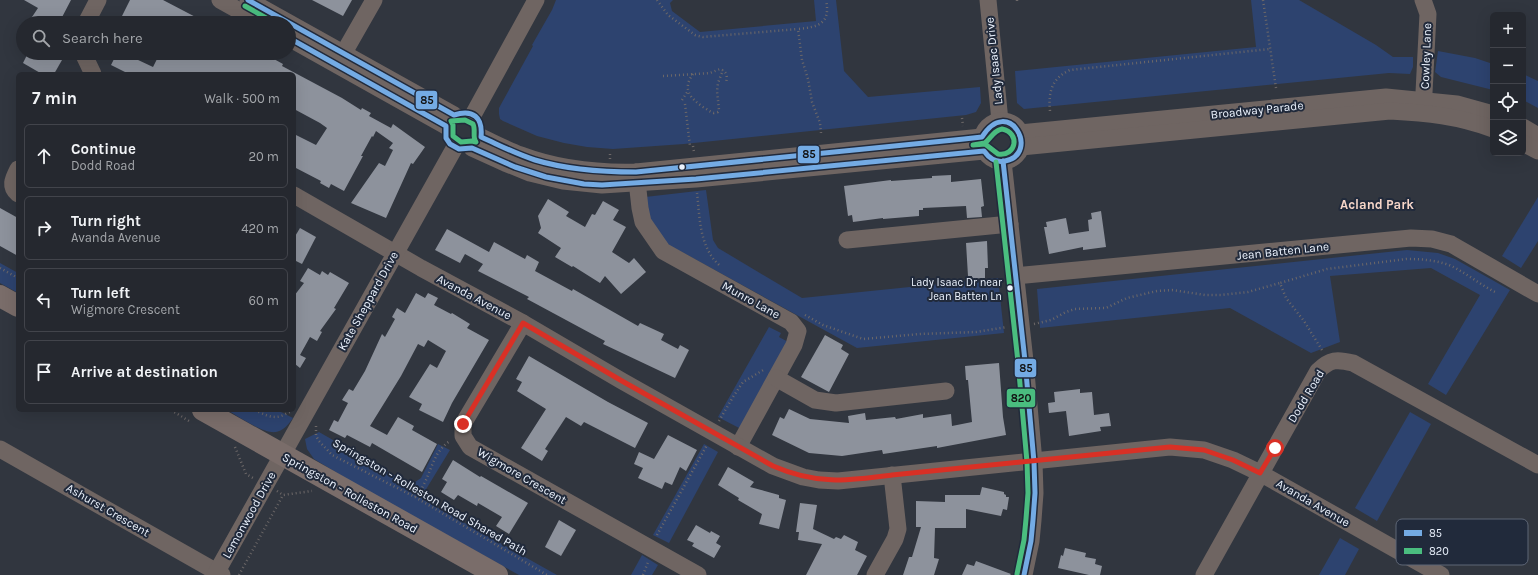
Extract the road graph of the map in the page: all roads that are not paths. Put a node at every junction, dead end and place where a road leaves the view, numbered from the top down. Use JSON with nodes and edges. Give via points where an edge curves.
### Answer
{"nodes":[{"id":1,"x":98,"y":0,"type":"edge"},
{"id":2,"x":220,"y":0,"type":"edge"},
{"id":3,"x":248,"y":0,"type":"edge"},
{"id":4,"x":374,"y":0,"type":"edge"},
{"id":5,"x":536,"y":0,"type":"edge"},
{"id":6,"x":988,"y":0,"type":"edge"},
{"id":7,"x":1423,"y":0,"type":"edge"},
{"id":8,"x":90,"y":16,"type":"edge"},
{"id":9,"x":249,"y":16,"type":"edge"},
{"id":10,"x":273,"y":16,"type":"edge"},
{"id":11,"x":296,"y":31,"type":"edge"},
{"id":12,"x":296,"y":41,"type":"edge"},
{"id":13,"x":340,"y":59,"type":"junction"},
{"id":14,"x":86,"y":60,"type":"edge"},
{"id":15,"x":92,"y":72,"type":"edge"},
{"id":16,"x":1424,"y":107,"type":"junction"},
{"id":17,"x":1490,"y":113,"type":"edge"},
{"id":18,"x":473,"y":115,"type":"junction"},
{"id":19,"x":450,"y":121,"type":"junction"},
{"id":20,"x":1000,"y":121,"type":"junction"},
{"id":21,"x":1490,"y":128,"type":"edge"},
{"id":22,"x":1526,"y":130,"type":"edge"},
{"id":23,"x":1538,"y":136,"type":"edge"},
{"id":24,"x":1021,"y":140,"type":"junction"},
{"id":25,"x":477,"y":142,"type":"junction"},
{"id":26,"x":983,"y":144,"type":"junction"},
{"id":27,"x":1526,"y":145,"type":"edge"},
{"id":28,"x":455,"y":147,"type":"junction"},
{"id":29,"x":1538,"y":151,"type":"edge"},
{"id":30,"x":1003,"y":161,"type":"junction"},
{"id":31,"x":16,"y":173,"type":"edge"},
{"id":32,"x":637,"y":178,"type":"junction"},
{"id":33,"x":16,"y":192,"type":"edge"},
{"id":34,"x":296,"y":197,"type":"edge"},
{"id":35,"x":1010,"y":224,"type":"junction"},
{"id":36,"x":848,"y":240,"type":"dead end"},
{"id":37,"x":395,"y":254,"type":"junction"},
{"id":38,"x":1015,"y":276,"type":"junction"},
{"id":39,"x":1538,"y":294,"type":"edge"},
{"id":40,"x":0,"y":296,"type":"edge"},
{"id":41,"x":16,"y":305,"type":"edge"},
{"id":42,"x":523,"y":323,"type":"junction"},
{"id":43,"x":774,"y":371,"type":"junction"},
{"id":44,"x":946,"y":391,"type":"dead end"},
{"id":45,"x":196,"y":415,"type":"edge"},
{"id":46,"x":738,"y":446,"type":"junction"},
{"id":47,"x":0,"y":449,"type":"edge"},
{"id":48,"x":283,"y":455,"type":"junction"},
{"id":49,"x":1034,"y":462,"type":"junction"},
{"id":50,"x":1538,"y":466,"type":"edge"},
{"id":51,"x":1260,"y":473,"type":"junction"},
{"id":52,"x":892,"y":475,"type":"junction"},
{"id":53,"x":1396,"y":552,"type":"edge"},
{"id":54,"x":1419,"y":565,"type":"edge"},
{"id":55,"x":1433,"y":573,"type":"edge"},
{"id":56,"x":218,"y":574,"type":"edge"},
{"id":57,"x":497,"y":575,"type":"edge"},
{"id":58,"x":698,"y":575,"type":"edge"},
{"id":59,"x":875,"y":575,"type":"edge"},
{"id":60,"x":1024,"y":575,"type":"edge"},
{"id":61,"x":1204,"y":575,"type":"edge"}],
"edges":[{"from":1,"to":8,"type":"street"},
{"from":2,"to":9,"type":"street"},
{"from":3,"to":10,"type":"street"},
{"from":4,"to":13,"type":"street"},
{"from":5,"to":18,"type":"street"},
{"from":6,"to":20,"type":"street","name":"Lady Isaac Drive"},
{"from":7,"to":16,"type":"street","name":"Cowley Lane","via":[[1428,14]]},
{"from":11,"to":13,"type":"street"},
{"from":12,"to":13,"type":"street"},
{"from":13,"to":19,"type":"street"},
{"from":14,"to":15,"type":"street"},
{"from":16,"to":17,"type":"street","name":"Broadway Parade","via":[[1458,104]]},
{"from":16,"to":21,"type":"street","name":"Broadway Parade"},
{"from":16,"to":24,"type":"street","name":"Broadway Parade","via":[[1386,97]]},
{"from":18,"to":19,"type":"street","via":[[463,112]]},
{"from":18,"to":25,"type":"street","via":[[480,122],[482,132]]},
{"from":19,"to":28,"type":"street","via":[[445,132],[446,138]]},
{"from":20,"to":24,"type":"street","via":[[1012,124]]},
{"from":20,"to":26,"type":"street","via":[[989,126]]},
{"from":22,"to":23,"type":"street"},
{"from":24,"to":30,"type":"street","via":[[1018,154]]},
{"from":25,"to":28,"type":"street","via":[[463,150]]},
{"from":25,"to":32,"type":"street","via":[[556,166]]},
{"from":26,"to":30,"type":"street","via":[[992,159]]},
{"from":26,"to":32,"type":"street"},
{"from":27,"to":29,"type":"street"},
{"from":28,"to":37,"type":"street","name":"Kate Sheppard Drive"},
{"from":30,"to":35,"type":"street"},
{"from":31,"to":33,"type":"street","via":[[12,184]]},
{"from":32,"to":43,"type":"street","name":"Munro Lane","via":[[643,222],[663,251],[795,326],[798,331],[796,342]]},
{"from":34,"to":37,"type":"street","name":"Avanda Avenue"},
{"from":35,"to":36,"type":"street"},
{"from":35,"to":38,"type":"street"},
{"from":37,"to":42,"type":"street","name":"Avanda Avenue"},
{"from":37,"to":48,"type":"street","name":"Kate Sheppard Drive"},
{"from":38,"to":39,"type":"street","name":"Jean Batten Lane","via":[[1403,239],[1432,239],[1451,244]]},
{"from":38,"to":49,"type":"street"},
{"from":40,"to":41,"type":"main road"},
{"from":42,"to":46,"type":"street","name":"Avanda Avenue"},
{"from":42,"to":58,"type":"street","name":"Wigmore Crescent","via":[[463,424],[463,436],[470,447]]},
{"from":43,"to":44,"type":"street","via":[[815,400],[836,403]]},
{"from":43,"to":46,"type":"street","name":"Munro Lane"},
{"from":45,"to":48,"type":"main road","name":"Springston - Rolleston Road"},
{"from":46,"to":52,"type":"street","name":"Avanda Avenue","via":[[789,473],[819,480],[854,480]]},
{"from":47,"to":56,"type":"street","name":"Ashurst Crescent"},
{"from":48,"to":56,"type":"street","name":"Lemonwood Drive"},
{"from":48,"to":57,"type":"main road","name":"Springston - Rolleston Road"},
{"from":49,"to":51,"type":"street","name":"Avanda Avenue","via":[[1170,447],[1220,454]]},
{"from":49,"to":52,"type":"street","name":"Avanda Avenue"},
{"from":49,"to":60,"type":"street","via":[[1035,499],[1031,541]]},
{"from":50,"to":51,"type":"street","name":"Dodd Road","via":[[1353,363],[1334,360],[1318,371]]},
{"from":51,"to":53,"type":"street","name":"Avanda Avenue"},
{"from":51,"to":61,"type":"street","name":"Dodd Road"},
{"from":52,"to":59,"type":"street","via":[[898,529]]},
{"from":54,"to":55,"type":"street","name":"Avanda Avenue"}]}
